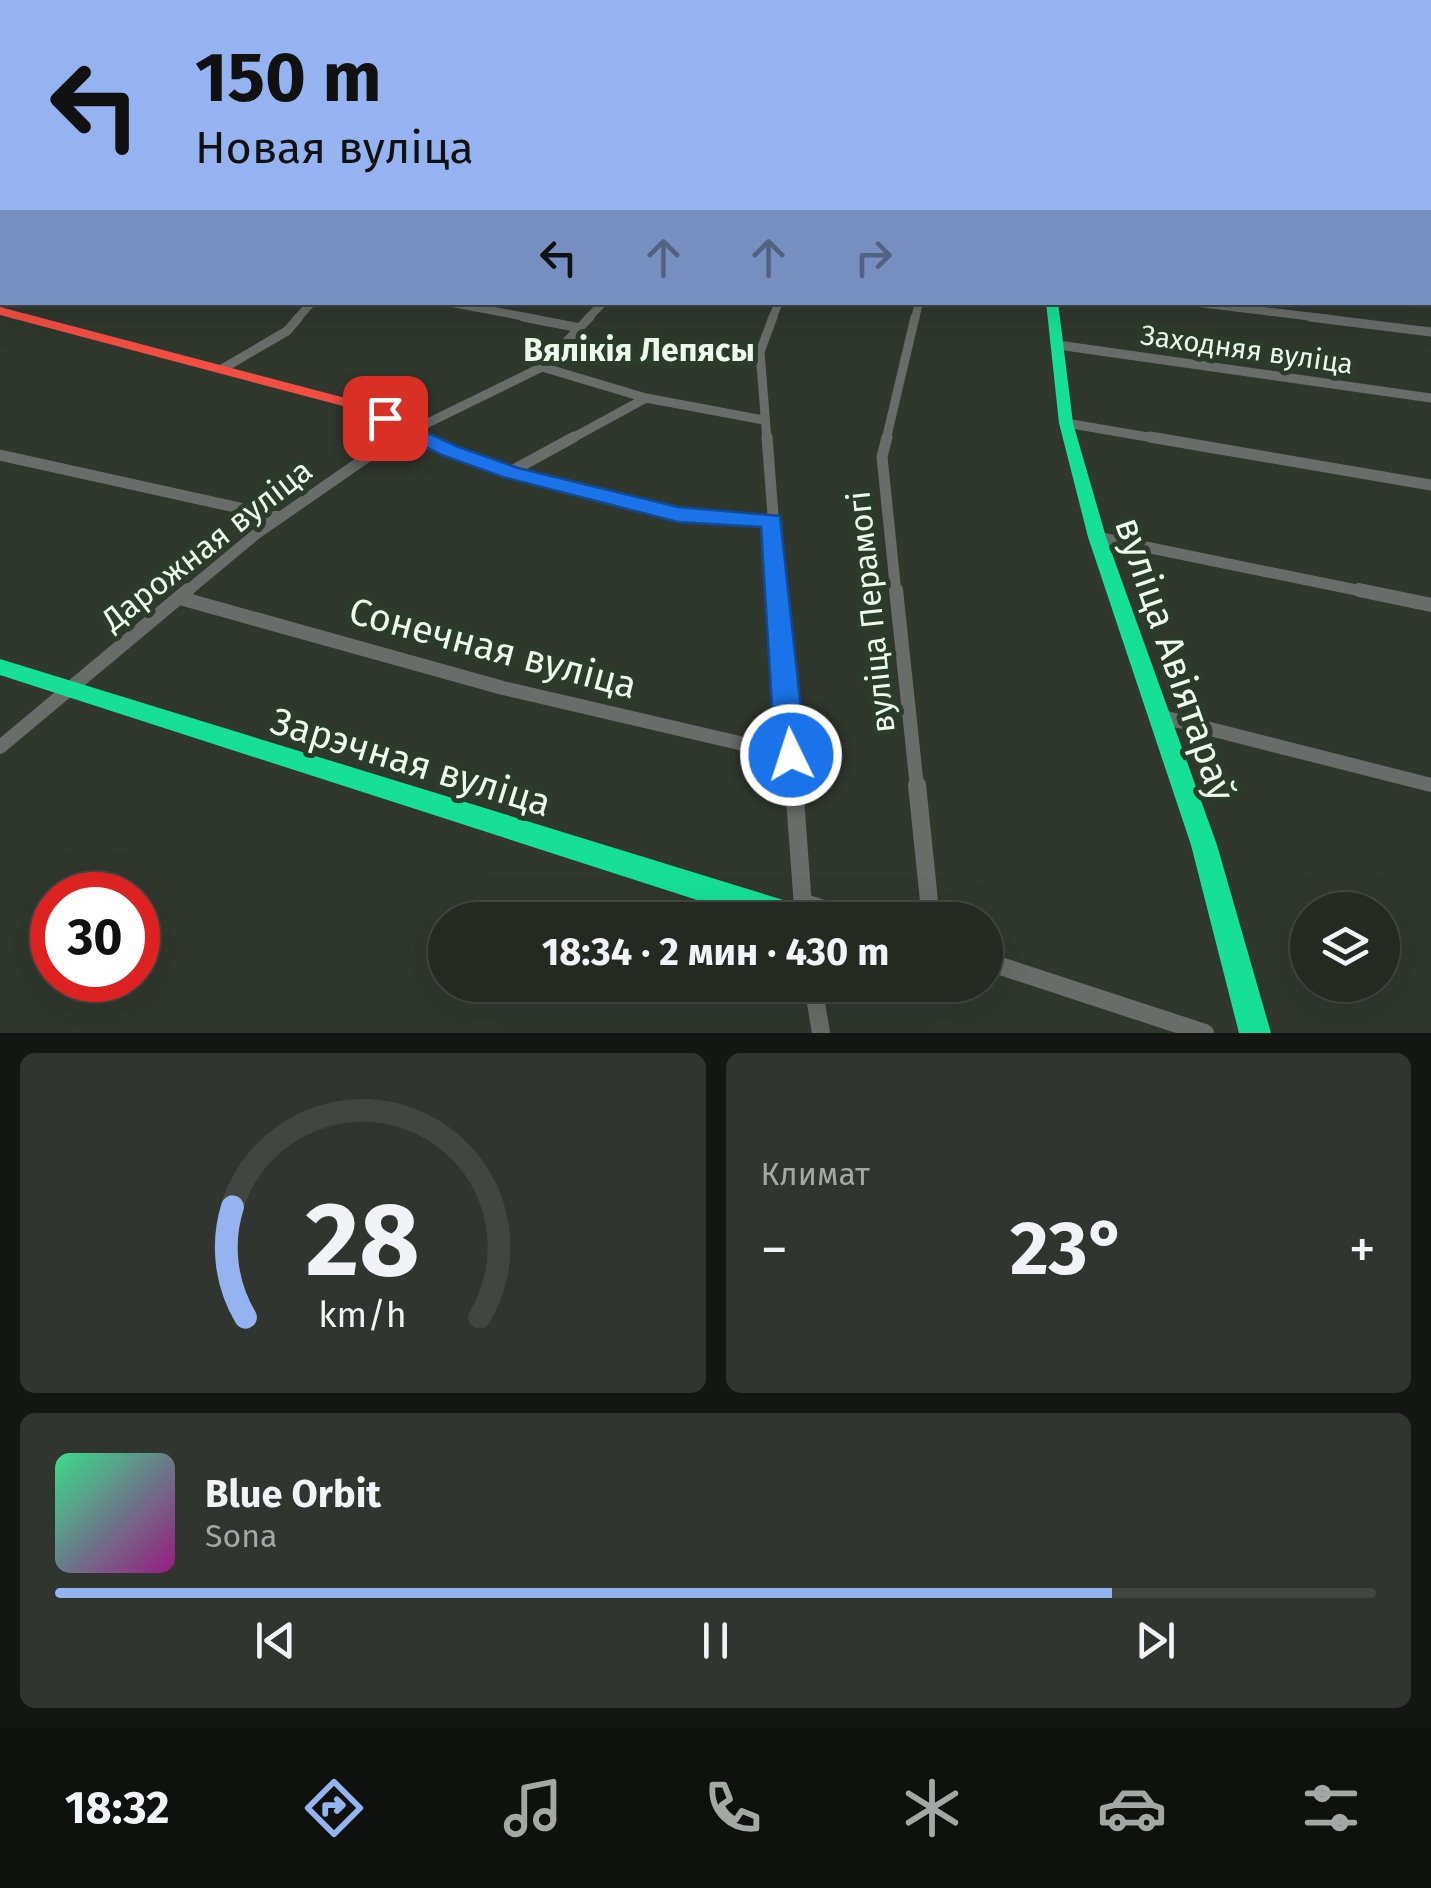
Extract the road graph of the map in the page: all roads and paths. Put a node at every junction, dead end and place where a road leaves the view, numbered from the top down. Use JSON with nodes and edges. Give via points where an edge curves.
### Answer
{"nodes":[{"id":1,"x":309,"y":305,"type":"edge"},
{"id":2,"x":484,"y":305,"type":"edge"},
{"id":3,"x":601,"y":305,"type":"edge"},
{"id":4,"x":779,"y":305,"type":"edge"},
{"id":5,"x":918,"y":305,"type":"edge"},
{"id":6,"x":1052,"y":305,"type":"edge"},
{"id":7,"x":1214,"y":305,"type":"edge"},
{"id":8,"x":0,"y":311,"type":"edge"},
{"id":9,"x":580,"y":328,"type":"junction"},
{"id":10,"x":1431,"y":332,"type":"edge"},
{"id":11,"x":1058,"y":345,"type":"junction"},
{"id":12,"x":542,"y":367,"type":"junction"},
{"id":13,"x":222,"y":369,"type":"junction"},
{"id":14,"x":646,"y":398,"type":"junction"},
{"id":15,"x":1431,"y":398,"type":"edge"},
{"id":16,"x":764,"y":420,"type":"junction"},
{"id":17,"x":1066,"y":423,"type":"junction"},
{"id":18,"x":407,"y":430,"type":"junction"},
{"id":19,"x":0,"y":455,"type":"edge"},
{"id":20,"x":510,"y":472,"type":"junction"},
{"id":21,"x":1431,"y":484,"type":"edge"},
{"id":22,"x":280,"y":518,"type":"junction"},
{"id":23,"x":772,"y":521,"type":"junction"},
{"id":24,"x":1097,"y":538,"type":"junction"},
{"id":25,"x":180,"y":598,"type":"junction"},
{"id":26,"x":1431,"y":605,"type":"edge"},
{"id":27,"x":0,"y":667,"type":"edge"},
{"id":28,"x":71,"y":689,"type":"junction"},
{"id":29,"x":1159,"y":716,"type":"junction"},
{"id":30,"x":0,"y":747,"type":"edge"},
{"id":31,"x":791,"y":755,"type":"junction"},
{"id":32,"x":1431,"y":785,"type":"edge"},
{"id":33,"x":764,"y":902,"type":"edge"},
{"id":34,"x":802,"y":902,"type":"edge"},
{"id":35,"x":929,"y":902,"type":"edge"},
{"id":36,"x":1003,"y":967,"type":"edge"},
{"id":37,"x":816,"y":1002,"type":"edge"},
{"id":38,"x":821,"y":1033,"type":"edge"},
{"id":39,"x":1206,"y":1033,"type":"edge"},
{"id":40,"x":1255,"y":1033,"type":"edge"}],
"edges":[{"from":1,"to":13,"type":"street","via":[[287,331]]},
{"from":2,"to":9,"type":"street"},
{"from":3,"to":9,"type":"street","name":"Дарожная вуліца"},
{"from":4,"to":16,"type":"street","via":[[760,352]]},
{"from":5,"to":35,"type":"street","name":"вуліца Перамогі","via":[[882,457]]},
{"from":6,"to":11,"type":"street","name":"вуліца Авіятараў"},
{"from":7,"to":10,"type":"street"},
{"from":8,"to":13,"type":"street"},
{"from":9,"to":12,"type":"street","name":"Дарожная вуліца"},
{"from":11,"to":15,"type":"street","name":"Заходняя вуліца"},
{"from":11,"to":17,"type":"street","name":"вуліца Авіятараў"},
{"from":12,"to":14,"type":"street"},
{"from":12,"to":18,"type":"street","name":"Дарожная вуліца"},
{"from":13,"to":18,"type":"street","via":[[363,407]]},
{"from":14,"to":16,"type":"street"},
{"from":14,"to":20,"type":"street"},
{"from":16,"to":23,"type":"street"},
{"from":17,"to":21,"type":"street"},
{"from":17,"to":24,"type":"street","name":"вуліца Авіятараў"},
{"from":18,"to":20,"type":"street"},
{"from":18,"to":22,"type":"street","name":"Дарожная вуліца"},
{"from":19,"to":22,"type":"street"},
{"from":20,"to":23,"type":"street","via":[[678,514]]},
{"from":22,"to":25,"type":"street","name":"Дарожная вуліца"},
{"from":23,"to":31,"type":"street"},
{"from":24,"to":26,"type":"street"},
{"from":24,"to":29,"type":"street","name":"вуліца Авіятараў"},
{"from":25,"to":28,"type":"street","name":"Дарожная вуліца"},
{"from":25,"to":31,"type":"street","name":"Сонечная вуліца","via":[[503,688]]},
{"from":27,"to":28,"type":"street","name":"Зарэчная вуліца"},
{"from":28,"to":30,"type":"street","name":"Дарожная вуліца"},
{"from":28,"to":33,"type":"street","name":"Зарэчная вуліца"},
{"from":29,"to":32,"type":"street"},
{"from":29,"to":40,"type":"street","name":"вуліца Авіятараў","via":[[1204,845]]},
{"from":31,"to":34,"type":"street"},
{"from":36,"to":39,"type":"street"},
{"from":37,"to":38,"type":"street"}]}
